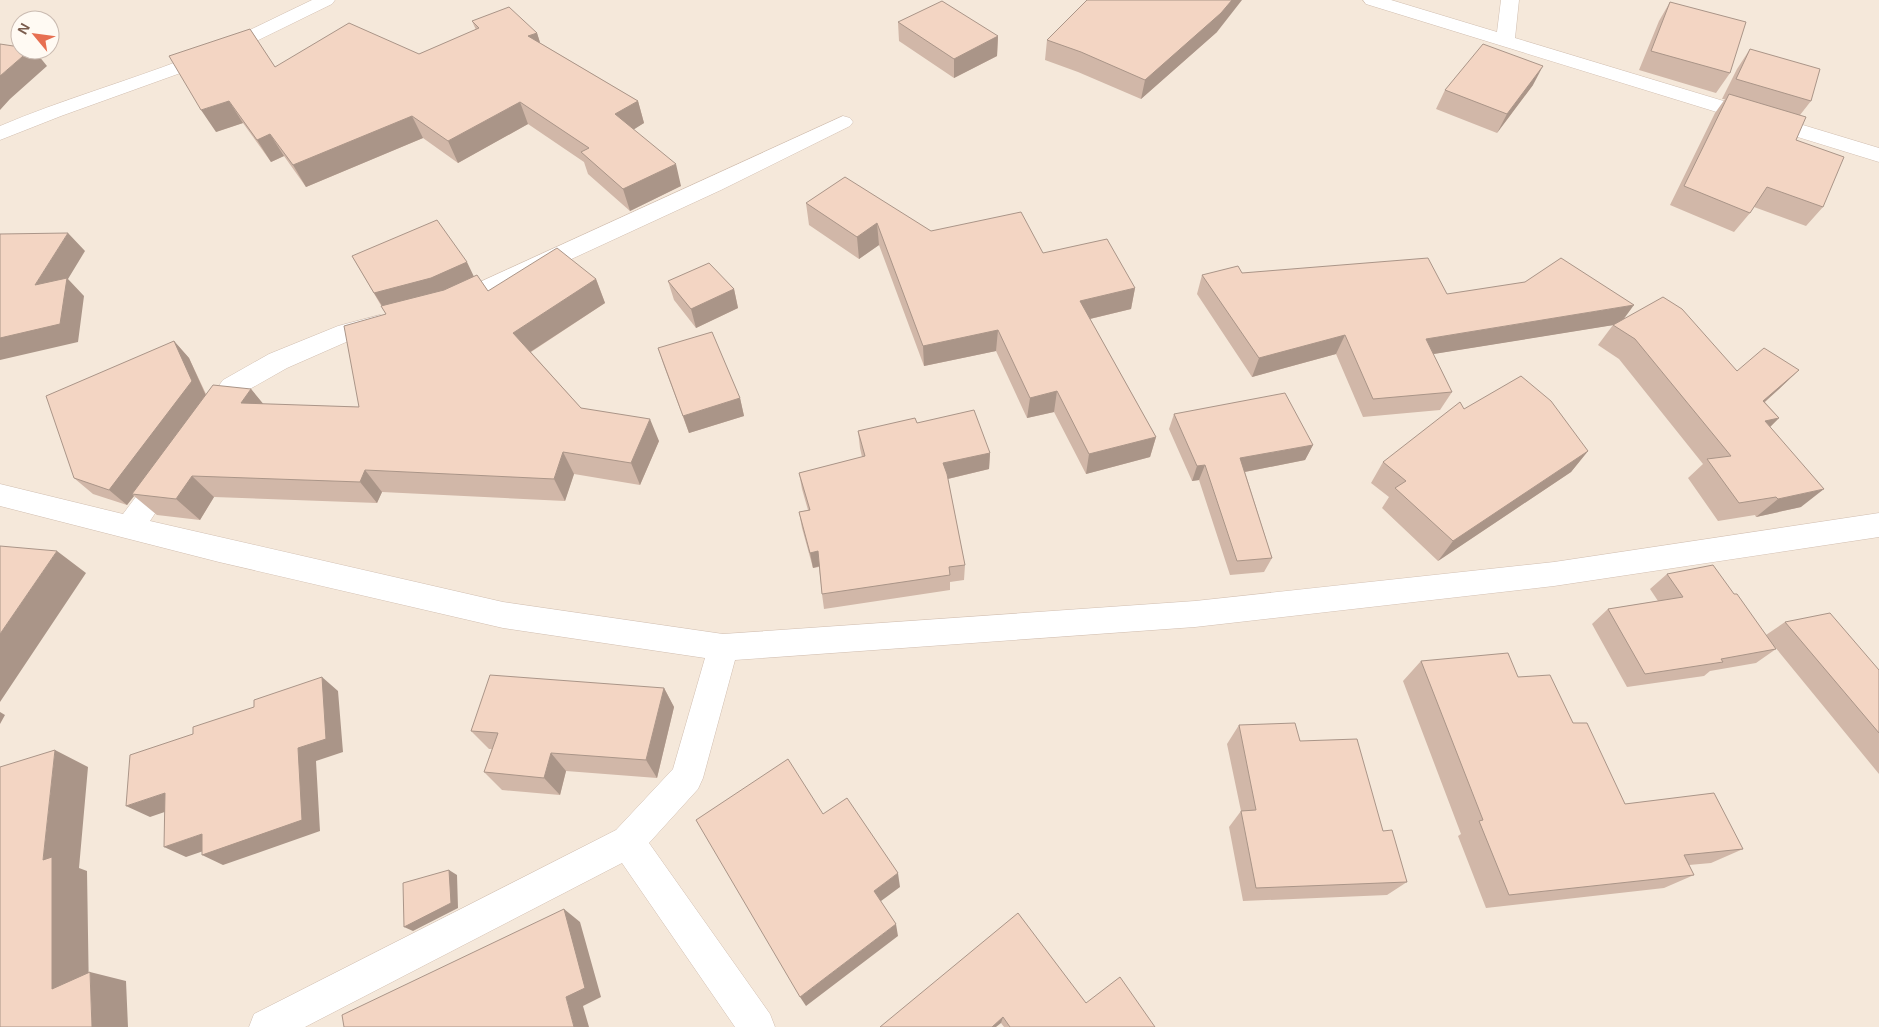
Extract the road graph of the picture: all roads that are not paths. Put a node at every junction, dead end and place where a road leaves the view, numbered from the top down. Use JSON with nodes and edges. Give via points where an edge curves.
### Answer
{"nodes":[{"id":1,"x":326,"y":0,"type":"edge"},
{"id":2,"x":1372,"y":0,"type":"edge"},
{"id":3,"x":1510,"y":0,"type":"edge"},
{"id":4,"x":1505,"y":41,"type":"junction"},
{"id":5,"x":843,"y":122,"type":"dead end"},
{"id":6,"x":0,"y":134,"type":"edge"},
{"id":7,"x":1879,"y":155,"type":"edge"},
{"id":8,"x":431,"y":311,"type":"edge"},
{"id":9,"x":403,"y":318,"type":"edge"},
{"id":10,"x":196,"y":434,"type":"edge"},
{"id":11,"x":179,"y":458,"type":"edge"},
{"id":12,"x":0,"y":495,"type":"edge"},
{"id":13,"x":1879,"y":525,"type":"edge"},
{"id":14,"x":128,"y":528,"type":"junction"},
{"id":15,"x":723,"y":647,"type":"junction"},
{"id":16,"x":628,"y":842,"type":"junction"},
{"id":17,"x":267,"y":1027,"type":"edge"},
{"id":18,"x":757,"y":1027,"type":"edge"}],
"edges":[{"from":1,"to":6,"type":"street","via":[[220,51],[56,110]]},
{"from":2,"to":4,"type":"street"},
{"from":3,"to":4,"type":"street"},
{"from":4,"to":7,"type":"street"},
{"from":5,"to":8,"type":"street","via":[[713,185],[449,306]]},
{"from":9,"to":10,"type":"street","via":[[347,332],[278,360],[232,386]]},
{"from":11,"to":14,"type":"street"},
{"from":12,"to":14,"type":"street"},
{"from":13,"to":15,"type":"street","via":[[1554,574],[1195,614]]},
{"from":14,"to":15,"type":"street","via":[[503,615]]},
{"from":15,"to":16,"type":"street","via":[[687,778]]},
{"from":16,"to":17,"type":"street"},
{"from":16,"to":18,"type":"street"}]}
